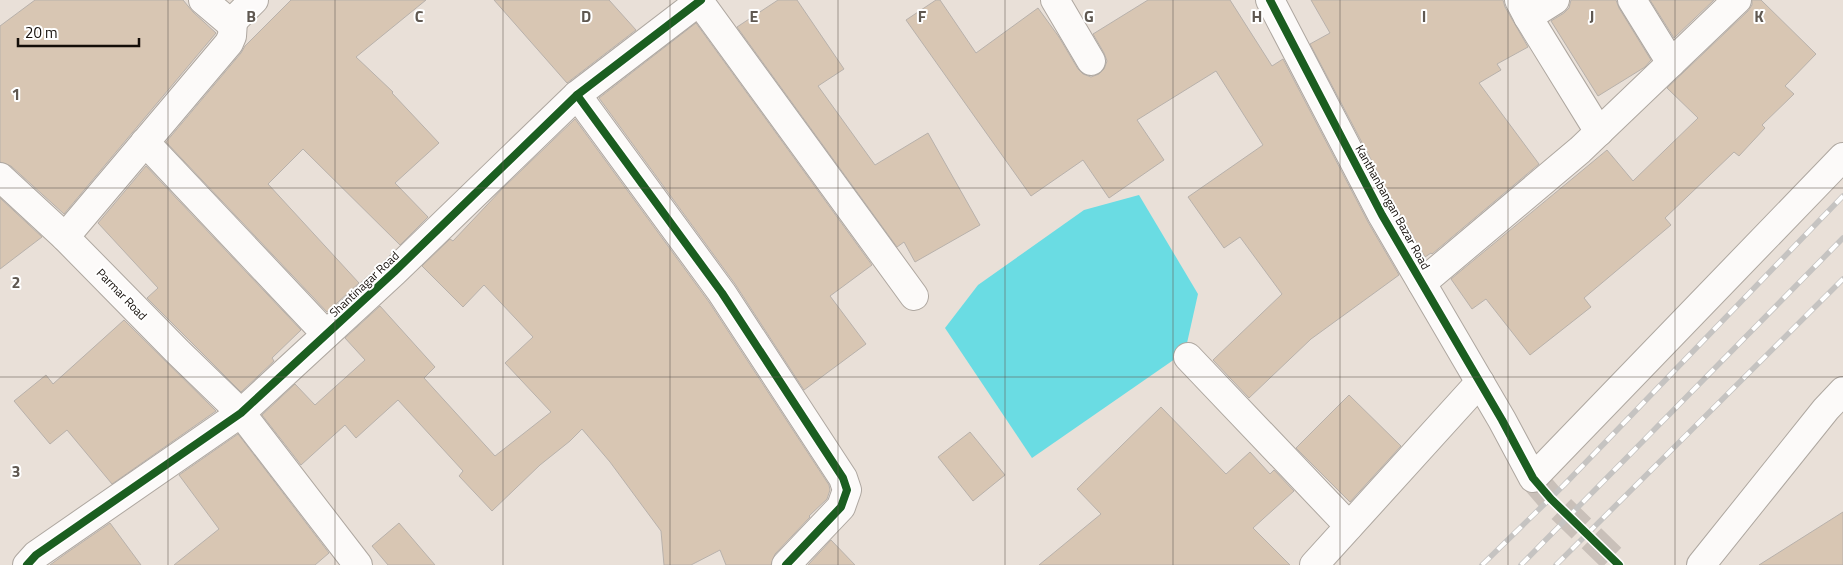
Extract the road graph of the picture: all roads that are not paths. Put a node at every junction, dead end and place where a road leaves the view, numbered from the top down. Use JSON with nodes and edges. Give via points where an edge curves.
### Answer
{"nodes":[{"id":1,"x":203,"y":0,"type":"edge"},
{"id":2,"x":254,"y":0,"type":"edge"},
{"id":3,"x":700,"y":0,"type":"edge"},
{"id":4,"x":1054,"y":0,"type":"edge"},
{"id":5,"x":1270,"y":0,"type":"edge"},
{"id":6,"x":1555,"y":0,"type":"edge"},
{"id":7,"x":1632,"y":0,"type":"edge"},
{"id":8,"x":1737,"y":0,"type":"edge"},
{"id":9,"x":1523,"y":8,"type":"edge"},
{"id":10,"x":233,"y":21,"type":"junction"},
{"id":11,"x":1091,"y":61,"type":"dead end"},
{"id":12,"x":1671,"y":63,"type":"junction"},
{"id":13,"x":577,"y":95,"type":"junction"},
{"id":14,"x":1599,"y":132,"type":"junction"},
{"id":15,"x":145,"y":142,"type":"junction"},
{"id":16,"x":1843,"y":157,"type":"edge"},
{"id":17,"x":0,"y":177,"type":"edge"},
{"id":18,"x":65,"y":237,"type":"junction"},
{"id":19,"x":1422,"y":283,"type":"junction"},
{"id":20,"x":914,"y":296,"type":"dead end"},
{"id":21,"x":326,"y":334,"type":"junction"},
{"id":22,"x":1188,"y":357,"type":"dead end"},
{"id":23,"x":1480,"y":382,"type":"junction"},
{"id":24,"x":1843,"y":391,"type":"edge"},
{"id":25,"x":242,"y":413,"type":"junction"},
{"id":26,"x":1350,"y":526,"type":"junction"},
{"id":27,"x":27,"y":565,"type":"edge"},
{"id":28,"x":358,"y":565,"type":"edge"},
{"id":29,"x":786,"y":565,"type":"edge"},
{"id":30,"x":1314,"y":565,"type":"edge"},
{"id":31,"x":1700,"y":565,"type":"edge"}],
"edges":[{"from":1,"to":10,"type":"street","via":[[225,20]]},
{"from":2,"to":10,"type":"street"},
{"from":3,"to":13,"type":"street","name":"Shantinagar Road"},
{"from":3,"to":20,"type":"street"},
{"from":4,"to":11,"type":"street"},
{"from":5,"to":19,"type":"street","name":"Kanthanbangan Bazar Road","via":[[1382,214]]},
{"from":6,"to":9,"type":"street"},
{"from":7,"to":12,"type":"street"},
{"from":8,"to":12,"type":"street"},
{"from":9,"to":14,"type":"street"},
{"from":10,"to":15,"type":"street","via":[[229,43]]},
{"from":12,"to":14,"type":"street"},
{"from":13,"to":21,"type":"street","name":"Shantinagar Road"},
{"from":13,"to":29,"type":"street","via":[[722,293],[843,478],[847,490],[841,506]]},
{"from":14,"to":19,"type":"street"},
{"from":15,"to":18,"type":"street"},
{"from":15,"to":21,"type":"street"},
{"from":16,"to":23,"type":"street","name":"Kanthanbangan Bazar Road","via":[[1533,478]]},
{"from":17,"to":18,"type":"street","name":"Parmar Road"},
{"from":18,"to":25,"type":"street","name":"Parmar Road"},
{"from":19,"to":23,"type":"street","name":"Kanthanbangan Bazar Road"},
{"from":21,"to":25,"type":"street","name":"Shantinagar Road"},
{"from":22,"to":26,"type":"street"},
{"from":23,"to":26,"type":"street"},
{"from":24,"to":31,"type":"street"},
{"from":25,"to":27,"type":"street","name":"Shantinagar Road","via":[[36,555]]},
{"from":25,"to":28,"type":"street","name":"Parmar Road"},
{"from":26,"to":30,"type":"street"}]}
